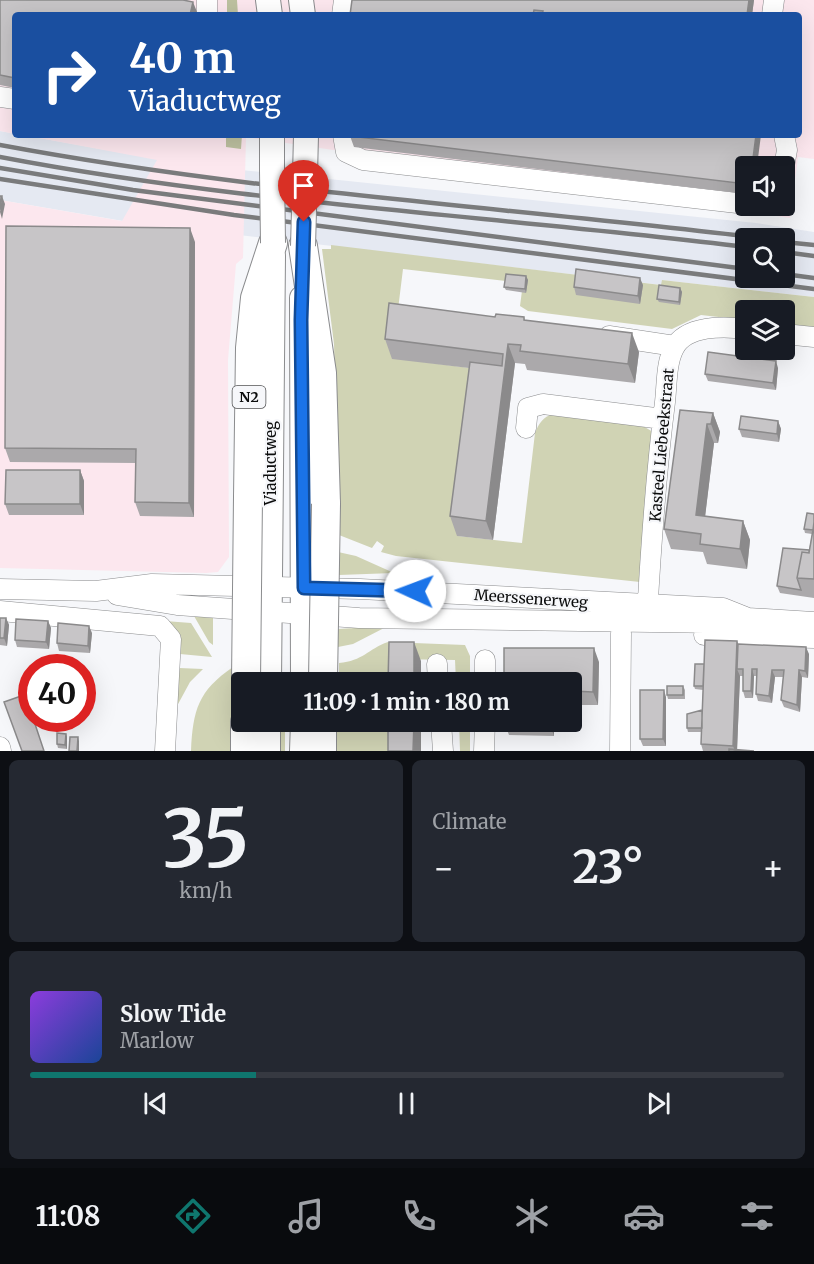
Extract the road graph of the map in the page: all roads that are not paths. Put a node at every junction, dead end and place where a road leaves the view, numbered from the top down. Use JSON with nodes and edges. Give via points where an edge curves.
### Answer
{"nodes":[{"id":1,"x":272,"y":138,"type":"edge"},
{"id":2,"x":306,"y":138,"type":"edge"},
{"id":3,"x":344,"y":138,"type":"edge"},
{"id":4,"x":785,"y":138,"type":"edge"},
{"id":5,"x":786,"y":156,"type":"edge"},
{"id":6,"x":735,"y":203,"type":"edge"},
{"id":7,"x":273,"y":243,"type":"junction"},
{"id":8,"x":303,"y":246,"type":"junction"},
{"id":9,"x":735,"y":327,"type":"edge"},
{"id":10,"x":594,"y":334,"type":"edge"},
{"id":11,"x":795,"y":335,"type":"edge"},
{"id":12,"x":814,"y":338,"type":"edge"},
{"id":13,"x":675,"y":346,"type":"junction"},
{"id":14,"x":663,"y":419,"type":"junction"},
{"id":15,"x":526,"y":428,"type":"dead end"},
{"id":16,"x":270,"y":586,"type":"junction"},
{"id":17,"x":304,"y":588,"type":"junction"},
{"id":18,"x":0,"y":589,"type":"edge"},
{"id":19,"x":96,"y":591,"type":"junction"},
{"id":20,"x":0,"y":611,"type":"edge"},
{"id":21,"x":270,"y":611,"type":"junction"},
{"id":22,"x":647,"y":613,"type":"junction"},
{"id":23,"x":304,"y":614,"type":"junction"},
{"id":24,"x":524,"y":619,"type":"junction"},
{"id":25,"x":814,"y":622,"type":"edge"},
{"id":26,"x":621,"y":633,"type":"junction"},
{"id":27,"x":814,"y":638,"type":"edge"},
{"id":28,"x":485,"y":660,"type":"dead end"},
{"id":29,"x":246,"y":672,"type":"edge"},
{"id":30,"x":268,"y":672,"type":"edge"},
{"id":31,"x":314,"y":672,"type":"edge"},
{"id":32,"x":317,"y":672,"type":"edge"},
{"id":33,"x":485,"y":672,"type":"edge"},
{"id":34,"x":245,"y":732,"type":"edge"},
{"id":35,"x":268,"y":732,"type":"edge"},
{"id":36,"x":303,"y":732,"type":"edge"},
{"id":37,"x":322,"y":732,"type":"edge"},
{"id":38,"x":442,"y":732,"type":"edge"},
{"id":39,"x":485,"y":732,"type":"edge"},
{"id":40,"x":165,"y":751,"type":"edge"},
{"id":41,"x":245,"y":751,"type":"edge"},
{"id":42,"x":268,"y":751,"type":"edge"},
{"id":43,"x":302,"y":751,"type":"edge"},
{"id":44,"x":322,"y":751,"type":"edge"},
{"id":45,"x":443,"y":751,"type":"edge"},
{"id":46,"x":484,"y":751,"type":"edge"},
{"id":47,"x":620,"y":751,"type":"edge"}],
"edges":[{"from":1,"to":7,"type":"main road","name":"Viaductweg","bridge":true},
{"from":2,"to":8,"type":"main road","name":"Viaductweg","bridge":true},
{"from":3,"to":6,"type":"street","via":[[346,152],[363,160]]},
{"from":4,"to":5,"type":"street"},
{"from":7,"to":16,"type":"main road","name":"Viaductweg"},
{"from":7,"to":29,"type":"highway","number":"N2","bridge":true,"via":[[259,283],[251,338]]},
{"from":8,"to":17,"type":"main road","name":"Viaductweg"},
{"from":8,"to":32,"type":"highway","bridge":true,"via":[[322,373],[326,504]]},
{"from":9,"to":13,"type":"street","via":[[696,331]]},
{"from":10,"to":13,"type":"street"},
{"from":11,"to":12,"type":"street"},
{"from":13,"to":14,"type":"street","name":"Kasteel Liebeekstraat"},
{"from":14,"to":15,"type":"street","via":[[543,404],[528,408]]},
{"from":14,"to":22,"type":"street","name":"Kasteel Liebeekstraat"},
{"from":16,"to":17,"type":"street","name":"Meerssenerweg"},
{"from":16,"to":19,"type":"street","name":"Meerssenerweg","via":[[152,585]]},
{"from":16,"to":21,"type":"main road","name":"Viaductweg"},
{"from":17,"to":22,"type":"street","name":"Meerssenerweg","via":[[415,591]]},
{"from":17,"to":23,"type":"main road","name":"Viaductweg"},
{"from":18,"to":19,"type":"street","name":"Meerssenerweg"},
{"from":19,"to":21,"type":"street","name":"Meerssenerweg","via":[[177,605]]},
{"from":20,"to":40,"type":"street","via":[[160,626],[171,639]]},
{"from":21,"to":23,"type":"street","name":"Meerssenerweg"},
{"from":21,"to":30,"type":"main road","name":"Viaductweg"},
{"from":22,"to":24,"type":"street","name":"Meerssenerweg"},
{"from":22,"to":25,"type":"street","name":"Meerssenerweg","via":[[723,623],[748,618]]},
{"from":23,"to":24,"type":"street","name":"Meerssenerweg","via":[[415,621]]},
{"from":23,"to":31,"type":"main road","name":"Viaductweg"},
{"from":24,"to":26,"type":"street","name":"Meerssenerweg","via":[[535,632]]},
{"from":26,"to":27,"type":"street","name":"Meerssenerweg"},
{"from":26,"to":47,"type":"street"},
{"from":28,"to":33,"type":"street"},
{"from":34,"to":41,"type":"highway"},
{"from":35,"to":42,"type":"main road"},
{"from":36,"to":43,"type":"main road"},
{"from":37,"to":44,"type":"highway"},
{"from":38,"to":45,"type":"street"},
{"from":39,"to":46,"type":"street"}]}
